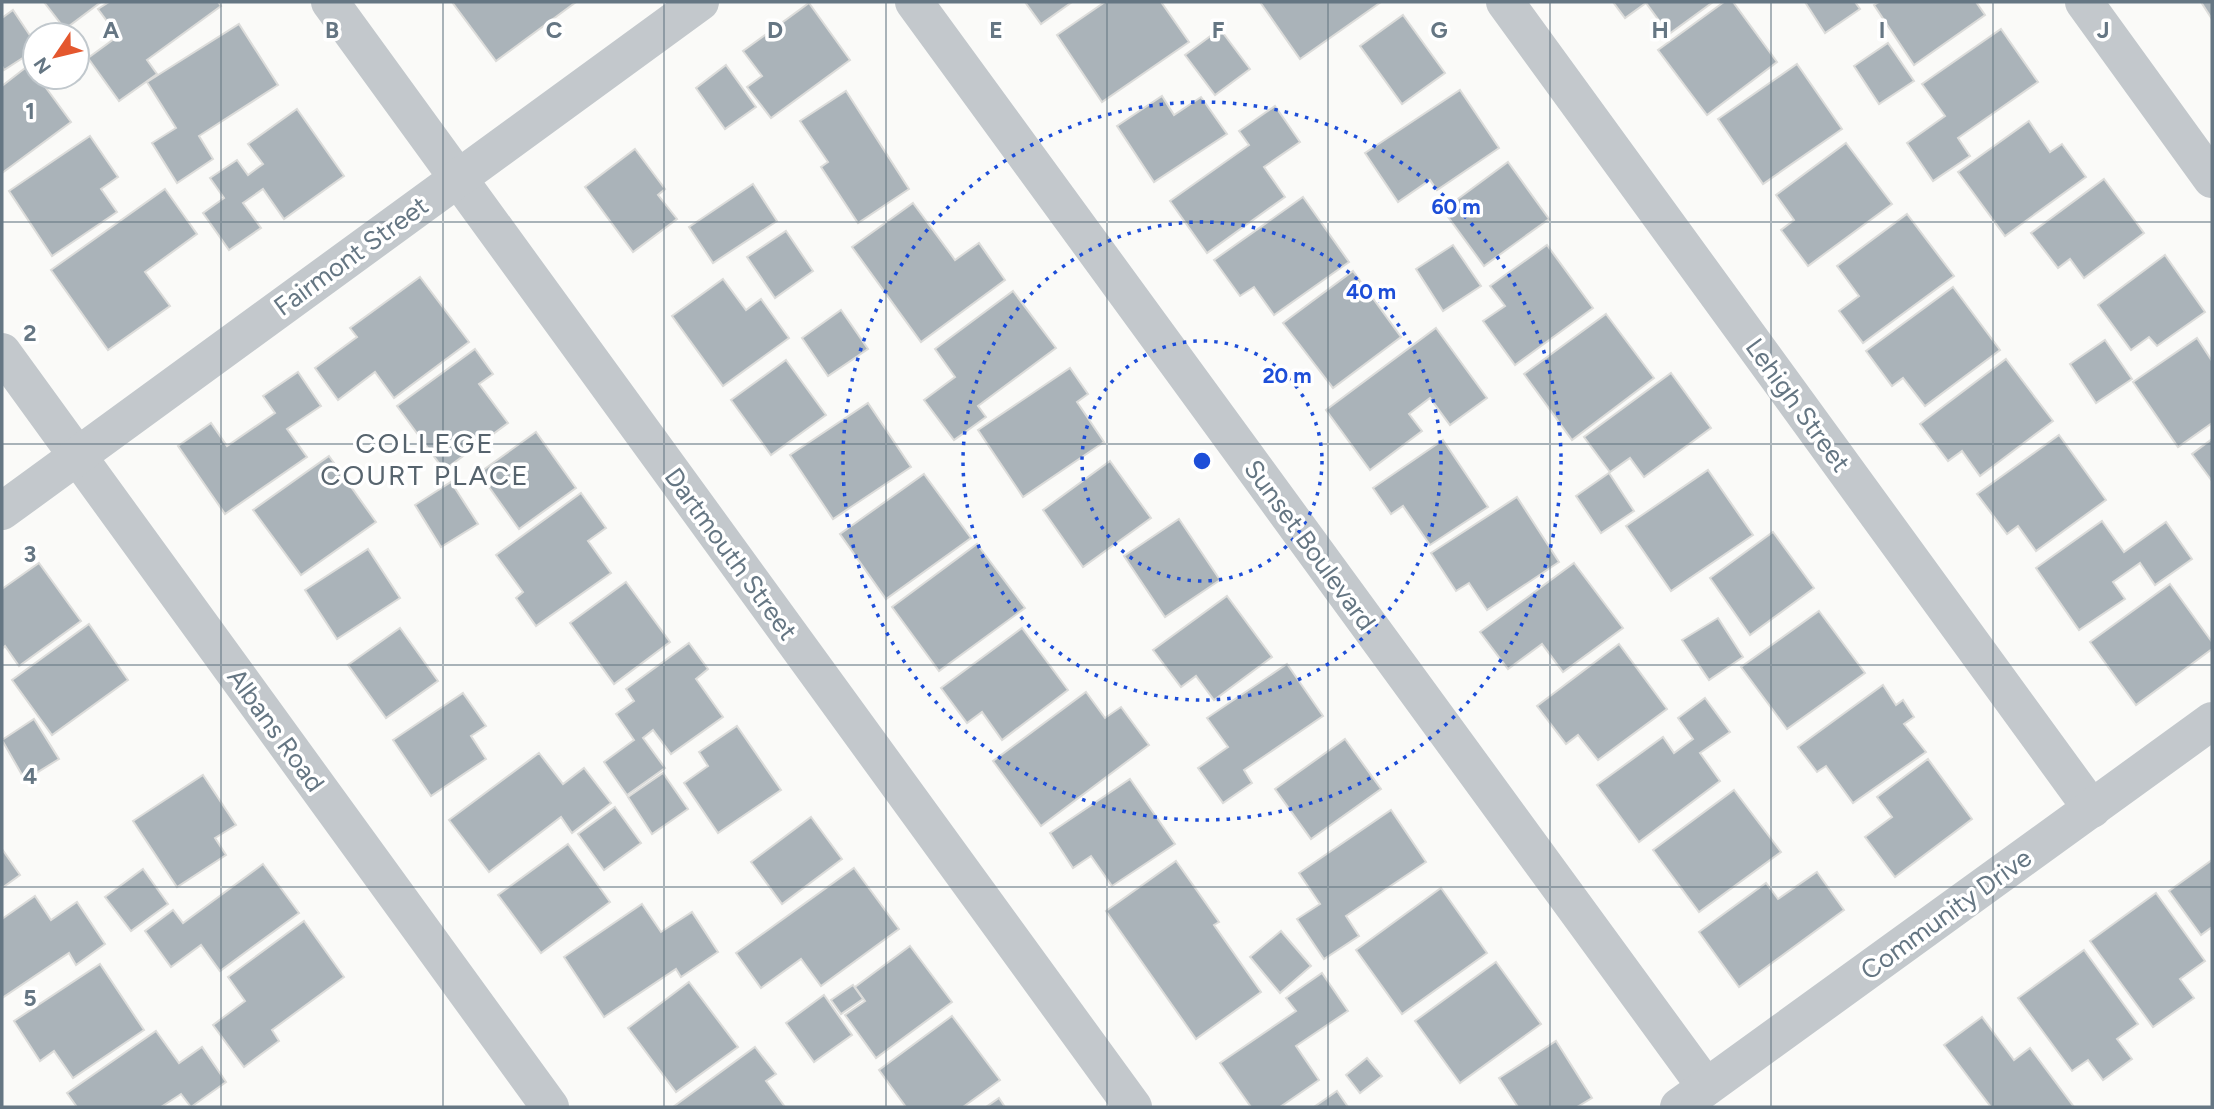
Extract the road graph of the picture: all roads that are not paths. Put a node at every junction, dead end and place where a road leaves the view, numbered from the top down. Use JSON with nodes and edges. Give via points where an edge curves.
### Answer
{"nodes":[{"id":1,"x":330,"y":2,"type":"edge"},
{"id":2,"x":700,"y":2,"type":"edge"},
{"id":3,"x":914,"y":2,"type":"edge"},
{"id":4,"x":1505,"y":2,"type":"edge"},
{"id":5,"x":2084,"y":2,"type":"edge"},
{"id":6,"x":458,"y":178,"type":"junction"},
{"id":7,"x":2212,"y":179,"type":"edge"},
{"id":8,"x":2,"y":352,"type":"edge"},
{"id":9,"x":77,"y":456,"type":"junction"},
{"id":10,"x":2,"y":511,"type":"edge"},
{"id":11,"x":2212,"y":721,"type":"edge"},
{"id":12,"x":2092,"y":809,"type":"junction"},
{"id":13,"x":1693,"y":1097,"type":"edge"},
{"id":14,"x":550,"y":1107,"type":"edge"},
{"id":15,"x":1133,"y":1107,"type":"edge"}],
"edges":[{"from":1,"to":6,"type":"street","name":"Dartmouth Street"},
{"from":2,"to":6,"type":"street","name":"Fairmont Street"},
{"from":3,"to":13,"type":"street","name":"Sunset Boulevard"},
{"from":4,"to":12,"type":"street","name":"Lehigh Street"},
{"from":5,"to":7,"type":"street"},
{"from":6,"to":9,"type":"street","name":"Fairmont Street"},
{"from":6,"to":15,"type":"street","name":"Dartmouth Street"},
{"from":8,"to":9,"type":"street","name":"Albans Road"},
{"from":9,"to":10,"type":"street","name":"Fairmont Street"},
{"from":9,"to":14,"type":"street","name":"Albans Road"},
{"from":11,"to":12,"type":"street","name":"Community Drive"},
{"from":12,"to":13,"type":"street","name":"Community Drive"}]}
